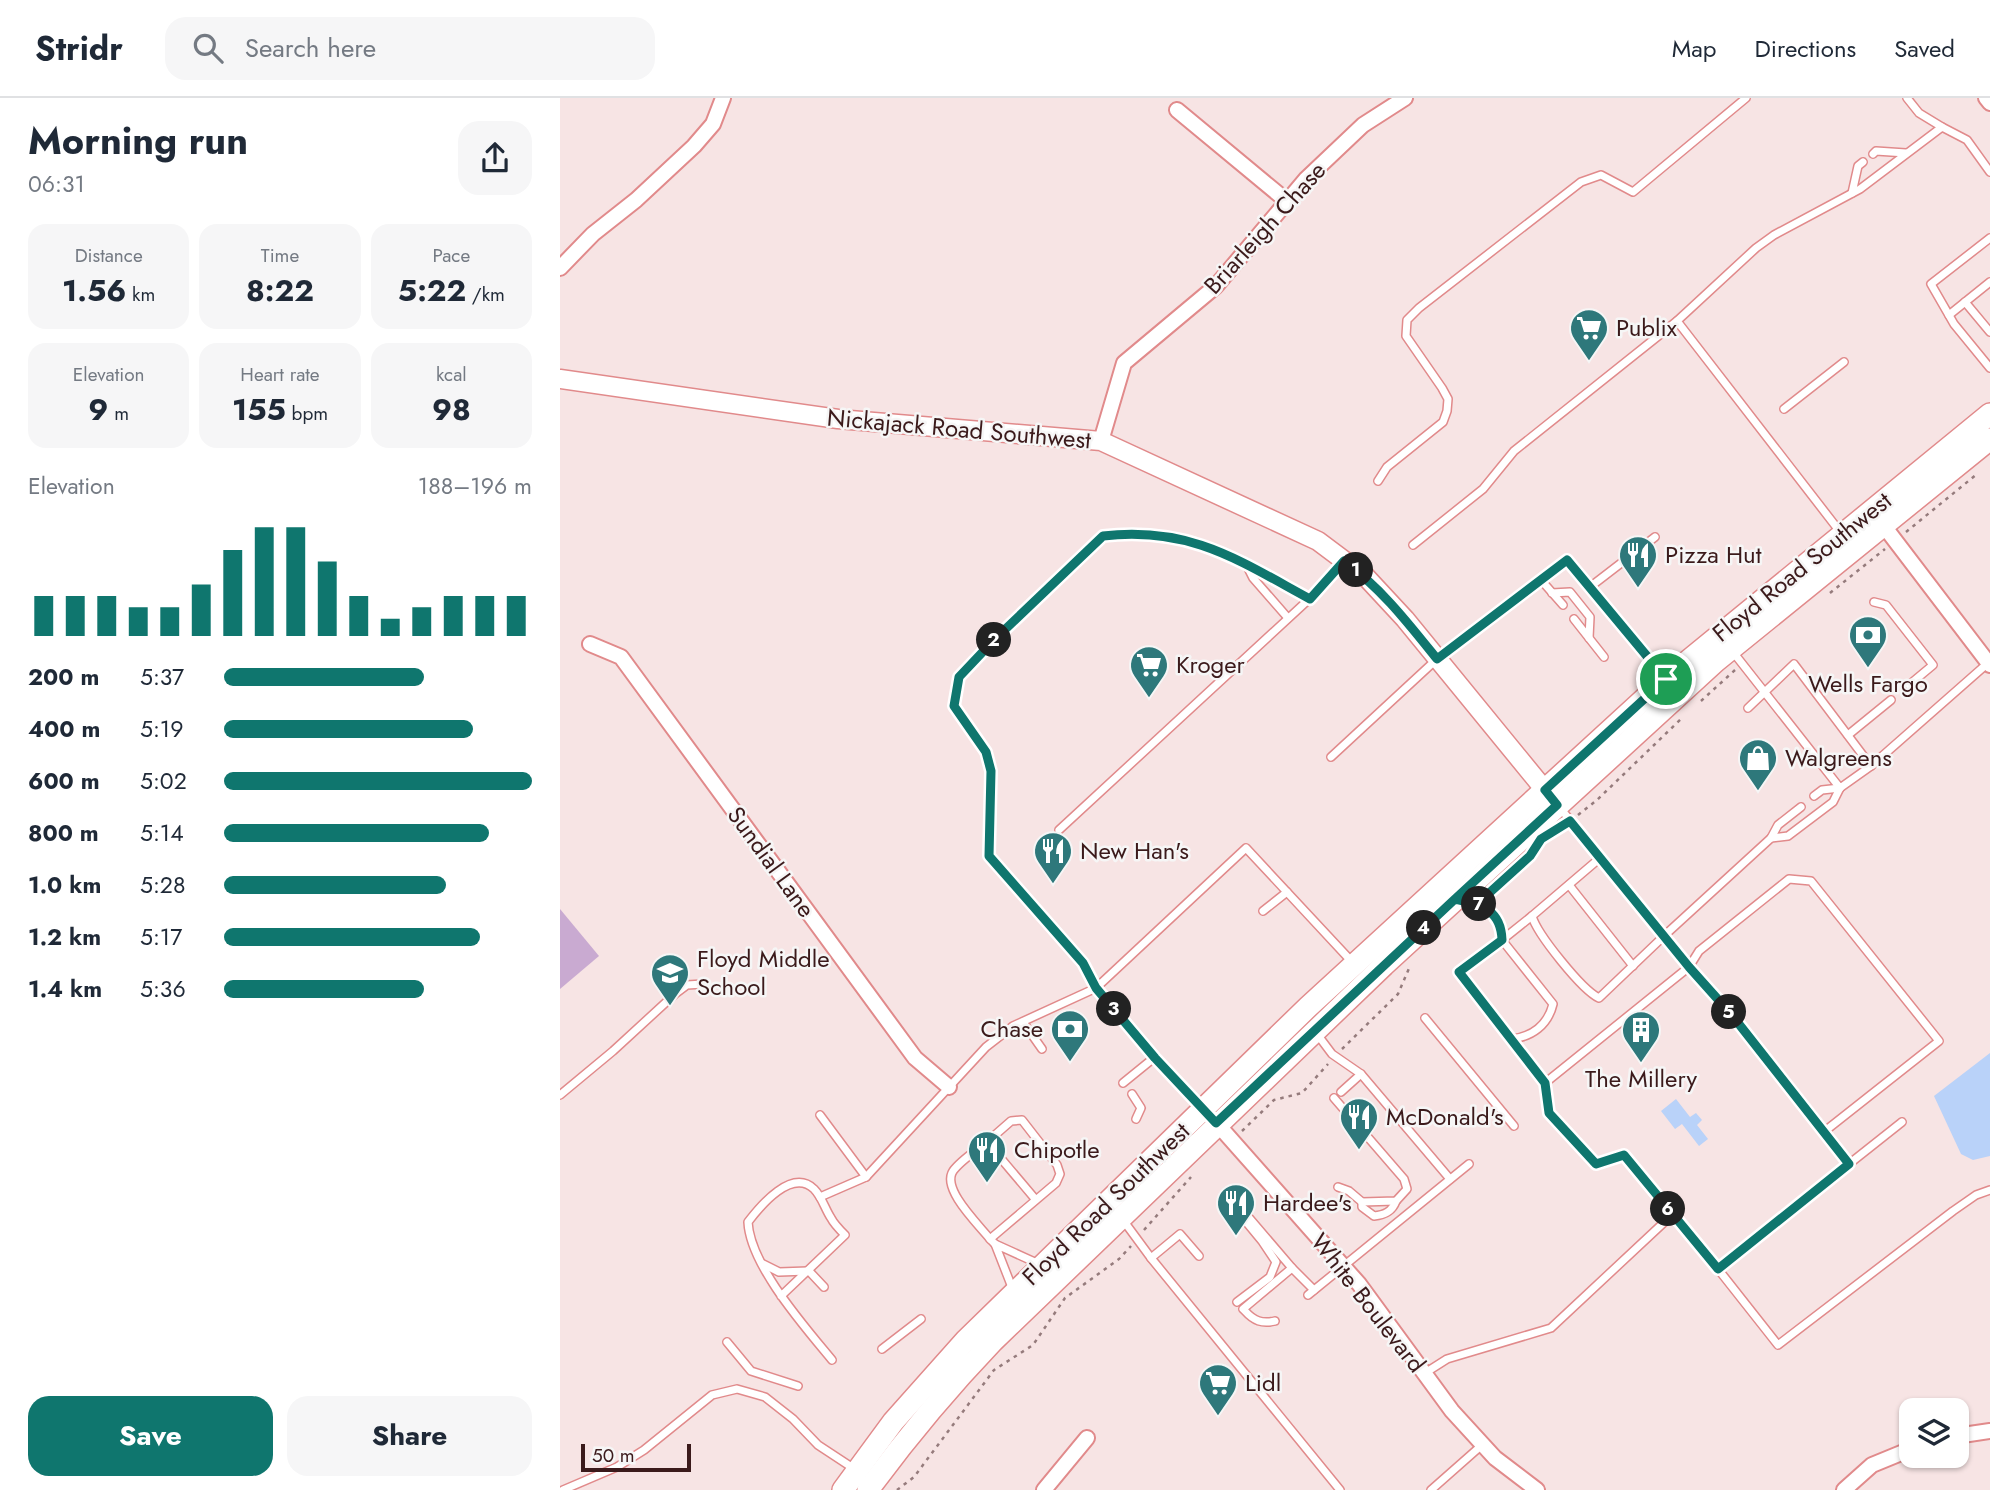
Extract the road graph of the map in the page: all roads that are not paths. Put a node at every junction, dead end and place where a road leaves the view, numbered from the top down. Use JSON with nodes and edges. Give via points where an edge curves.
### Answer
{"nodes":[{"id":1,"x":723,"y":98,"type":"edge"},
{"id":2,"x":1405,"y":98,"type":"edge"},
{"id":3,"x":1746,"y":98,"type":"edge"},
{"id":4,"x":1907,"y":98,"type":"edge"},
{"id":5,"x":1986,"y":98,"type":"edge"},
{"id":6,"x":1990,"y":103,"type":"edge"},
{"id":7,"x":1177,"y":110,"type":"dead end"},
{"id":8,"x":1942,"y":127,"type":"junction"},
{"id":9,"x":1907,"y":153,"type":"junction"},
{"id":10,"x":1873,"y":154,"type":"dead end"},
{"id":11,"x":1863,"y":162,"type":"dead end"},
{"id":12,"x":1990,"y":172,"type":"edge"},
{"id":13,"x":1852,"y":193,"type":"junction"},
{"id":14,"x":1288,"y":202,"type":"junction"},
{"id":15,"x":1990,"y":238,"type":"edge"},
{"id":16,"x":560,"y":268,"type":"edge"},
{"id":17,"x":1990,"y":282,"type":"edge"},
{"id":18,"x":1965,"y":302,"type":"junction"},
{"id":19,"x":1949,"y":316,"type":"junction"},
{"id":20,"x":1677,"y":321,"type":"junction"},
{"id":21,"x":1990,"y":332,"type":"edge"},
{"id":22,"x":1844,"y":362,"type":"dead end"},
{"id":23,"x":1990,"y":368,"type":"edge"},
{"id":24,"x":560,"y":379,"type":"edge"},
{"id":25,"x":1784,"y":409,"type":"dead end"},
{"id":26,"x":1990,"y":414,"type":"edge"},
{"id":27,"x":1990,"y":439,"type":"edge"},
{"id":28,"x":1101,"y":442,"type":"junction"},
{"id":29,"x":1378,"y":481,"type":"dead end"},
{"id":30,"x":1842,"y":534,"type":"junction"},
{"id":31,"x":1890,"y":534,"type":"junction"},
{"id":32,"x":1655,"y":537,"type":"dead end"},
{"id":33,"x":1413,"y":545,"type":"dead end"},
{"id":34,"x":1344,"y":561,"type":"junction"},
{"id":35,"x":1245,"y":564,"type":"junction"},
{"id":36,"x":1541,"y":580,"type":"junction"},
{"id":37,"x":1590,"y":587,"type":"junction"},
{"id":38,"x":1552,"y":593,"type":"junction"},
{"id":39,"x":1310,"y":599,"type":"junction"},
{"id":40,"x":1874,"y":602,"type":"dead end"},
{"id":41,"x":1563,"y":605,"type":"dead end"},
{"id":42,"x":1288,"y":618,"type":"junction"},
{"id":43,"x":1574,"y":620,"type":"dead end"},
{"id":44,"x":1589,"y":638,"type":"junction"},
{"id":45,"x":590,"y":644,"type":"dead end"},
{"id":46,"x":1737,"y":656,"type":"junction"},
{"id":47,"x":1604,"y":657,"type":"dead end"},
{"id":48,"x":1437,"y":659,"type":"junction"},
{"id":49,"x":1989,"y":663,"type":"edge"},
{"id":50,"x":1666,"y":679,"type":"junction"},
{"id":51,"x":1909,"y":685,"type":"dead end"},
{"id":52,"x":1764,"y":691,"type":"junction"},
{"id":53,"x":1891,"y":699,"type":"dead end"},
{"id":54,"x":1748,"y":708,"type":"dead end"},
{"id":55,"x":1847,"y":735,"type":"junction"},
{"id":56,"x":1331,"y":757,"type":"dead end"},
{"id":57,"x":1871,"y":766,"type":"junction"},
{"id":58,"x":1840,"y":788,"type":"junction"},
{"id":59,"x":1814,"y":796,"type":"dead end"},
{"id":60,"x":1557,"y":805,"type":"junction"},
{"id":61,"x":1801,"y":807,"type":"dead end"},
{"id":62,"x":1059,"y":830,"type":"dead end"},
{"id":63,"x":1772,"y":838,"type":"junction"},
{"id":64,"x":1600,"y":858,"type":"junction"},
{"id":65,"x":1569,"y":885,"type":"junction"},
{"id":66,"x":1287,"y":892,"type":"junction"},
{"id":67,"x":1455,"y":899,"type":"junction"},
{"id":68,"x":1263,"y":911,"type":"dead end"},
{"id":69,"x":1532,"y":916,"type":"junction"},
{"id":70,"x":1665,"y":935,"type":"junction"},
{"id":71,"x":1502,"y":940,"type":"junction"},
{"id":72,"x":1354,"y":965,"type":"junction"},
{"id":73,"x":1633,"y":966,"type":"junction"},
{"id":74,"x":1689,"y":967,"type":"junction"},
{"id":75,"x":703,"y":984,"type":"dead end"},
{"id":76,"x":1096,"y":988,"type":"junction"},
{"id":77,"x":1425,"y":1018,"type":"dead end"},
{"id":78,"x":1023,"y":1022,"type":"junction"},
{"id":79,"x":1081,"y":1031,"type":"dead end"},
{"id":80,"x":1314,"y":1031,"type":"junction"},
{"id":81,"x":1057,"y":1036,"type":"dead end"},
{"id":82,"x":1511,"y":1039,"type":"junction"},
{"id":83,"x":1042,"y":1049,"type":"dead end"},
{"id":84,"x":1155,"y":1058,"type":"junction"},
{"id":85,"x":1361,"y":1074,"type":"junction"},
{"id":86,"x":1123,"y":1083,"type":"dead end"},
{"id":87,"x":1545,"y":1083,"type":"junction"},
{"id":88,"x":949,"y":1087,"type":"junction"},
{"id":89,"x":1341,"y":1092,"type":"dead end"},
{"id":90,"x":1132,"y":1094,"type":"dead end"},
{"id":91,"x":560,"y":1095,"type":"edge"},
{"id":92,"x":1334,"y":1098,"type":"dead end"},
{"id":93,"x":820,"y":1115,"type":"dead end"},
{"id":94,"x":1210,"y":1116,"type":"junction"},
{"id":95,"x":1136,"y":1119,"type":"dead end"},
{"id":96,"x":1902,"y":1122,"type":"dead end"},
{"id":97,"x":1514,"y":1126,"type":"dead end"},
{"id":98,"x":1825,"y":1131,"type":"junction"},
{"id":99,"x":987,"y":1142,"type":"junction"},
{"id":100,"x":1469,"y":1164,"type":"dead end"},
{"id":101,"x":1849,"y":1164,"type":"junction"},
{"id":102,"x":866,"y":1177,"type":"junction"},
{"id":103,"x":1450,"y":1179,"type":"junction"},
{"id":104,"x":1338,"y":1187,"type":"dead end"},
{"id":105,"x":1990,"y":1190,"type":"edge"},
{"id":106,"x":820,"y":1197,"type":"junction"},
{"id":107,"x":1036,"y":1200,"type":"junction"},
{"id":108,"x":1396,"y":1201,"type":"junction"},
{"id":109,"x":1362,"y":1202,"type":"junction"},
{"id":110,"x":1673,"y":1214,"type":"junction"},
{"id":111,"x":1121,"y":1217,"type":"junction"},
{"id":112,"x":993,"y":1242,"type":"junction"},
{"id":113,"x":1199,"y":1256,"type":"dead end"},
{"id":114,"x":1151,"y":1258,"type":"junction"},
{"id":115,"x":763,"y":1264,"type":"junction"},
{"id":116,"x":1042,"y":1266,"type":"junction"},
{"id":117,"x":1343,"y":1266,"type":"junction"},
{"id":118,"x":1292,"y":1268,"type":"junction"},
{"id":119,"x":1718,"y":1269,"type":"junction"},
{"id":120,"x":809,"y":1271,"type":"junction"},
{"id":121,"x":824,"y":1287,"type":"dead end"},
{"id":122,"x":1014,"y":1293,"type":"junction"},
{"id":123,"x":781,"y":1296,"type":"junction"},
{"id":124,"x":1242,"y":1307,"type":"junction"},
{"id":125,"x":921,"y":1319,"type":"dead end"},
{"id":126,"x":1275,"y":1321,"type":"dead end"},
{"id":127,"x":727,"y":1342,"type":"dead end"},
{"id":128,"x":882,"y":1349,"type":"dead end"},
{"id":129,"x":832,"y":1360,"type":"dead end"},
{"id":130,"x":1425,"y":1373,"type":"junction"},
{"id":131,"x":798,"y":1386,"type":"dead end"},
{"id":132,"x":1990,"y":1431,"type":"edge"},
{"id":133,"x":1969,"y":1434,"type":"edge"},
{"id":134,"x":1087,"y":1438,"type":"dead end"},
{"id":135,"x":1483,"y":1445,"type":"junction"},
{"id":136,"x":1899,"y":1454,"type":"edge"},
{"id":137,"x":857,"y":1470,"type":"junction"},
{"id":138,"x":563,"y":1490,"type":"edge"},
{"id":139,"x":843,"y":1490,"type":"edge"},
{"id":140,"x":868,"y":1490,"type":"edge"},
{"id":141,"x":1044,"y":1490,"type":"edge"},
{"id":142,"x":1340,"y":1490,"type":"edge"},
{"id":143,"x":1431,"y":1490,"type":"edge"},
{"id":144,"x":1537,"y":1490,"type":"edge"},
{"id":145,"x":1844,"y":1490,"type":"edge"}],
"edges":[{"from":1,"to":16,"type":"street","via":[[713,124],[694,146]]},
{"from":2,"to":14,"type":"street","name":"Briarleigh Chase","via":[[1363,125]]},
{"from":3,"to":29,"type":"lane","via":[[1633,192],[1601,175],[1581,182],[1407,320],[1406,336],[1442,388],[1448,399],[1447,411],[1443,422],[1387,467]]},
{"from":4,"to":8,"type":"lane","via":[[1919,113]]},
{"from":5,"to":6,"type":"street"},
{"from":7,"to":14,"type":"street"},
{"from":8,"to":9,"type":"lane"},
{"from":8,"to":12,"type":"lane","via":[[1967,140]]},
{"from":9,"to":10,"type":"lane"},
{"from":9,"to":13,"type":"lane"},
{"from":11,"to":13,"type":"lane"},
{"from":13,"to":20,"type":"lane","via":[[1756,248]]},
{"from":14,"to":28,"type":"street","name":"Briarleigh Chase","via":[[1216,286],[1124,363]]},
{"from":15,"to":19,"type":"lane","via":[[1931,284]]},
{"from":17,"to":18,"type":"lane"},
{"from":18,"to":19,"type":"lane"},
{"from":18,"to":21,"type":"lane"},
{"from":19,"to":23,"type":"lane"},
{"from":20,"to":30,"type":"lane"},
{"from":20,"to":33,"type":"lane","via":[[1514,451],[1483,489]]},
{"from":22,"to":25,"type":"lane"},
{"from":24,"to":28,"type":"street","name":"Nickajack Road Southwest","via":[[838,419]]},
{"from":26,"to":30,"type":"main road","name":"Floyd Road Southwest"},
{"from":27,"to":31,"type":"main road","name":"Floyd Road Southwest"},
{"from":28,"to":34,"type":"street","name":"Nickajack Road Southwest","via":[[1318,541]]},
{"from":30,"to":50,"type":"main road","name":"Floyd Road Southwest"},
{"from":31,"to":46,"type":"main road","name":"Floyd Road Southwest"},
{"from":31,"to":49,"type":"street"},
{"from":32,"to":37,"type":"lane"},
{"from":34,"to":39,"type":"lane"},
{"from":34,"to":48,"type":"street","name":"Nickajack Road Southwest","via":[[1366,577]]},
{"from":35,"to":39,"type":"lane"},
{"from":35,"to":42,"type":"lane"},
{"from":35,"to":76,"type":"lane","via":[[1181,537],[1103,536],[959,677],[954,706],[986,752],[991,771],[989,856],[1083,963]]},
{"from":36,"to":37,"type":"lane","via":[[1567,560]]},
{"from":36,"to":38,"type":"lane"},
{"from":36,"to":48,"type":"lane"},
{"from":37,"to":50,"type":"lane"},
{"from":38,"to":41,"type":"lane"},
{"from":38,"to":44,"type":"lane","via":[[1570,592],[1590,617]]},
{"from":39,"to":42,"type":"lane"},
{"from":40,"to":51,"type":"lane","via":[[1886,605],[1933,664]]},
{"from":42,"to":62,"type":"lane"},
{"from":43,"to":44,"type":"lane"},
{"from":44,"to":47,"type":"lane"},
{"from":45,"to":88,"type":"street","name":"Sundial Lane","via":[[621,657],[915,1058]]},
{"from":46,"to":52,"type":"lane"},
{"from":46,"to":60,"type":"main road","name":"Floyd Road Southwest"},
{"from":48,"to":56,"type":"lane"},
{"from":48,"to":60,"type":"street","name":"Nickajack Road Southwest"},
{"from":49,"to":57,"type":"lane"},
{"from":50,"to":60,"type":"main road","name":"Floyd Road Southwest"},
{"from":52,"to":54,"type":"lane"},
{"from":52,"to":55,"type":"lane","via":[[1794,664]]},
{"from":52,"to":58,"type":"lane"},
{"from":53,"to":55,"type":"lane"},
{"from":55,"to":57,"type":"lane"},
{"from":57,"to":58,"type":"lane"},
{"from":58,"to":59,"type":"lane"},
{"from":58,"to":63,"type":"lane","via":[[1833,802],[1788,836]]},
{"from":60,"to":64,"type":"lane"},
{"from":60,"to":67,"type":"main road","name":"Floyd Road Southwest"},
{"from":60,"to":72,"type":"main road","name":"Floyd Road Southwest"},
{"from":61,"to":63,"type":"lane","via":[[1778,825]]},
{"from":63,"to":70,"type":"lane"},
{"from":64,"to":65,"type":"lane"},
{"from":64,"to":70,"type":"lane"},
{"from":65,"to":69,"type":"lane"},
{"from":65,"to":73,"type":"lane"},
{"from":66,"to":68,"type":"lane"},
{"from":66,"to":72,"type":"lane"},
{"from":66,"to":76,"type":"lane","via":[[1246,848]]},
{"from":67,"to":71,"type":"lane","via":[[1486,907],[1502,926]]},
{"from":67,"to":80,"type":"main road","name":"Floyd Road Southwest"},
{"from":69,"to":71,"type":"lane"},
{"from":69,"to":73,"type":"lane","via":[[1548,944],[1599,998]]},
{"from":70,"to":73,"type":"lane"},
{"from":70,"to":74,"type":"lane"},
{"from":71,"to":82,"type":"lane","via":[[1459,972]]},
{"from":71,"to":82,"type":"lane","via":[[1553,1004],[1549,1018],[1526,1037]]},
{"from":72,"to":94,"type":"main road","name":"Floyd Road Southwest"},
{"from":74,"to":87,"type":"lane"},
{"from":74,"to":98,"type":"lane"},
{"from":74,"to":98,"type":"lane","via":[[1699,951],[1788,880],[1811,881],[1939,1041]]},
{"from":75,"to":91,"type":"lane","via":[[687,985],[675,994]]},
{"from":76,"to":78,"type":"lane"},
{"from":76,"to":84,"type":"lane"},
{"from":77,"to":97,"type":"lane"},
{"from":78,"to":83,"type":"lane"},
{"from":78,"to":88,"type":"lane","via":[[986,1047]]},
{"from":79,"to":81,"type":"lane","via":[[1070,1028]]},
{"from":80,"to":85,"type":"lane","via":[[1335,1056]]},
{"from":80,"to":94,"type":"main road","name":"Floyd Road Southwest"},
{"from":82,"to":87,"type":"lane"},
{"from":84,"to":86,"type":"lane"},
{"from":84,"to":94,"type":"lane"},
{"from":85,"to":89,"type":"lane"},
{"from":85,"to":103,"type":"lane"},
{"from":87,"to":110,"type":"lane","via":[[1549,1113],[1596,1164],[1624,1155]]},
{"from":88,"to":102,"type":"lane"},
{"from":90,"to":95,"type":"lane","via":[[1141,1108]]},
{"from":92,"to":108,"type":"lane","via":[[1404,1179],[1407,1189]]},
{"from":93,"to":102,"type":"lane"},
{"from":94,"to":111,"type":"main road","name":"Floyd Road Southwest"},
{"from":94,"to":116,"type":"main road","name":"Floyd Road Southwest"},
{"from":94,"to":117,"type":"street","name":"White Boulevard"},
{"from":96,"to":101,"type":"lane"},
{"from":98,"to":101,"type":"lane"},
{"from":99,"to":107,"type":"lane"},
{"from":99,"to":107,"type":"lane","via":[[1011,1121],[1023,1120],[1060,1174]]},
{"from":99,"to":112,"type":"lane","via":[[953,1171],[950,1184]]},
{"from":100,"to":103,"type":"lane"},
{"from":101,"to":119,"type":"lane"},
{"from":102,"to":106,"type":"lane"},
{"from":103,"to":117,"type":"lane"},
{"from":104,"to":109,"type":"lane"},
{"from":105,"to":119,"type":"lane","via":[[1953,1211],[1778,1345]]},
{"from":106,"to":115,"type":"lane","via":[[803,1182],[794,1183],[781,1189],[748,1222],[753,1248]]},
{"from":106,"to":120,"type":"lane","via":[[845,1235]]},
{"from":107,"to":112,"type":"lane"},
{"from":108,"to":109,"type":"lane"},
{"from":108,"to":109,"type":"lane","via":[[1391,1210],[1374,1216]]},
{"from":110,"to":119,"type":"lane"},
{"from":110,"to":130,"type":"lane","via":[[1551,1328],[1447,1359]]},
{"from":111,"to":114,"type":"lane"},
{"from":111,"to":140,"type":"main road","name":"Floyd Road Southwest","via":[[948,1388]]},
{"from":112,"to":116,"type":"lane"},
{"from":112,"to":122,"type":"lane"},
{"from":113,"to":114,"type":"lane","via":[[1180,1234]]},
{"from":114,"to":142,"type":"lane"},
{"from":115,"to":120,"type":"lane","via":[[779,1272]]},
{"from":115,"to":123,"type":"lane"},
{"from":116,"to":122,"type":"main road","name":"Floyd Road Southwest"},
{"from":117,"to":118,"type":"lane","via":[[1311,1292]]},
{"from":117,"to":130,"type":"street","name":"White Boulevard"},
{"from":118,"to":124,"type":"lane"},
{"from":118,"to":124,"type":"lane","via":[[1226,1194],[1276,1262],[1270,1277]]},
{"from":120,"to":121,"type":"lane"},
{"from":120,"to":123,"type":"lane"},
{"from":122,"to":137,"type":"main road","name":"Floyd Road Southwest","via":[[935,1373]]},
{"from":123,"to":129,"type":"lane"},
{"from":124,"to":126,"type":"lane","via":[[1257,1321]]},
{"from":125,"to":128,"type":"lane"},
{"from":127,"to":131,"type":"lane","via":[[751,1371]]},
{"from":130,"to":135,"type":"street","name":"White Boulevard"},
{"from":132,"to":133,"type":"street"},
{"from":134,"to":141,"type":"street"},
{"from":135,"to":143,"type":"lane"},
{"from":135,"to":144,"type":"street","name":"White Boulevard"},
{"from":136,"to":145,"type":"street","via":[[1872,1465]]},
{"from":137,"to":138,"type":"lane","via":[[818,1445],[765,1397],[737,1389],[712,1395],[644,1450]]},
{"from":137,"to":139,"type":"main road","name":"Floyd Road Southwest"}]}
